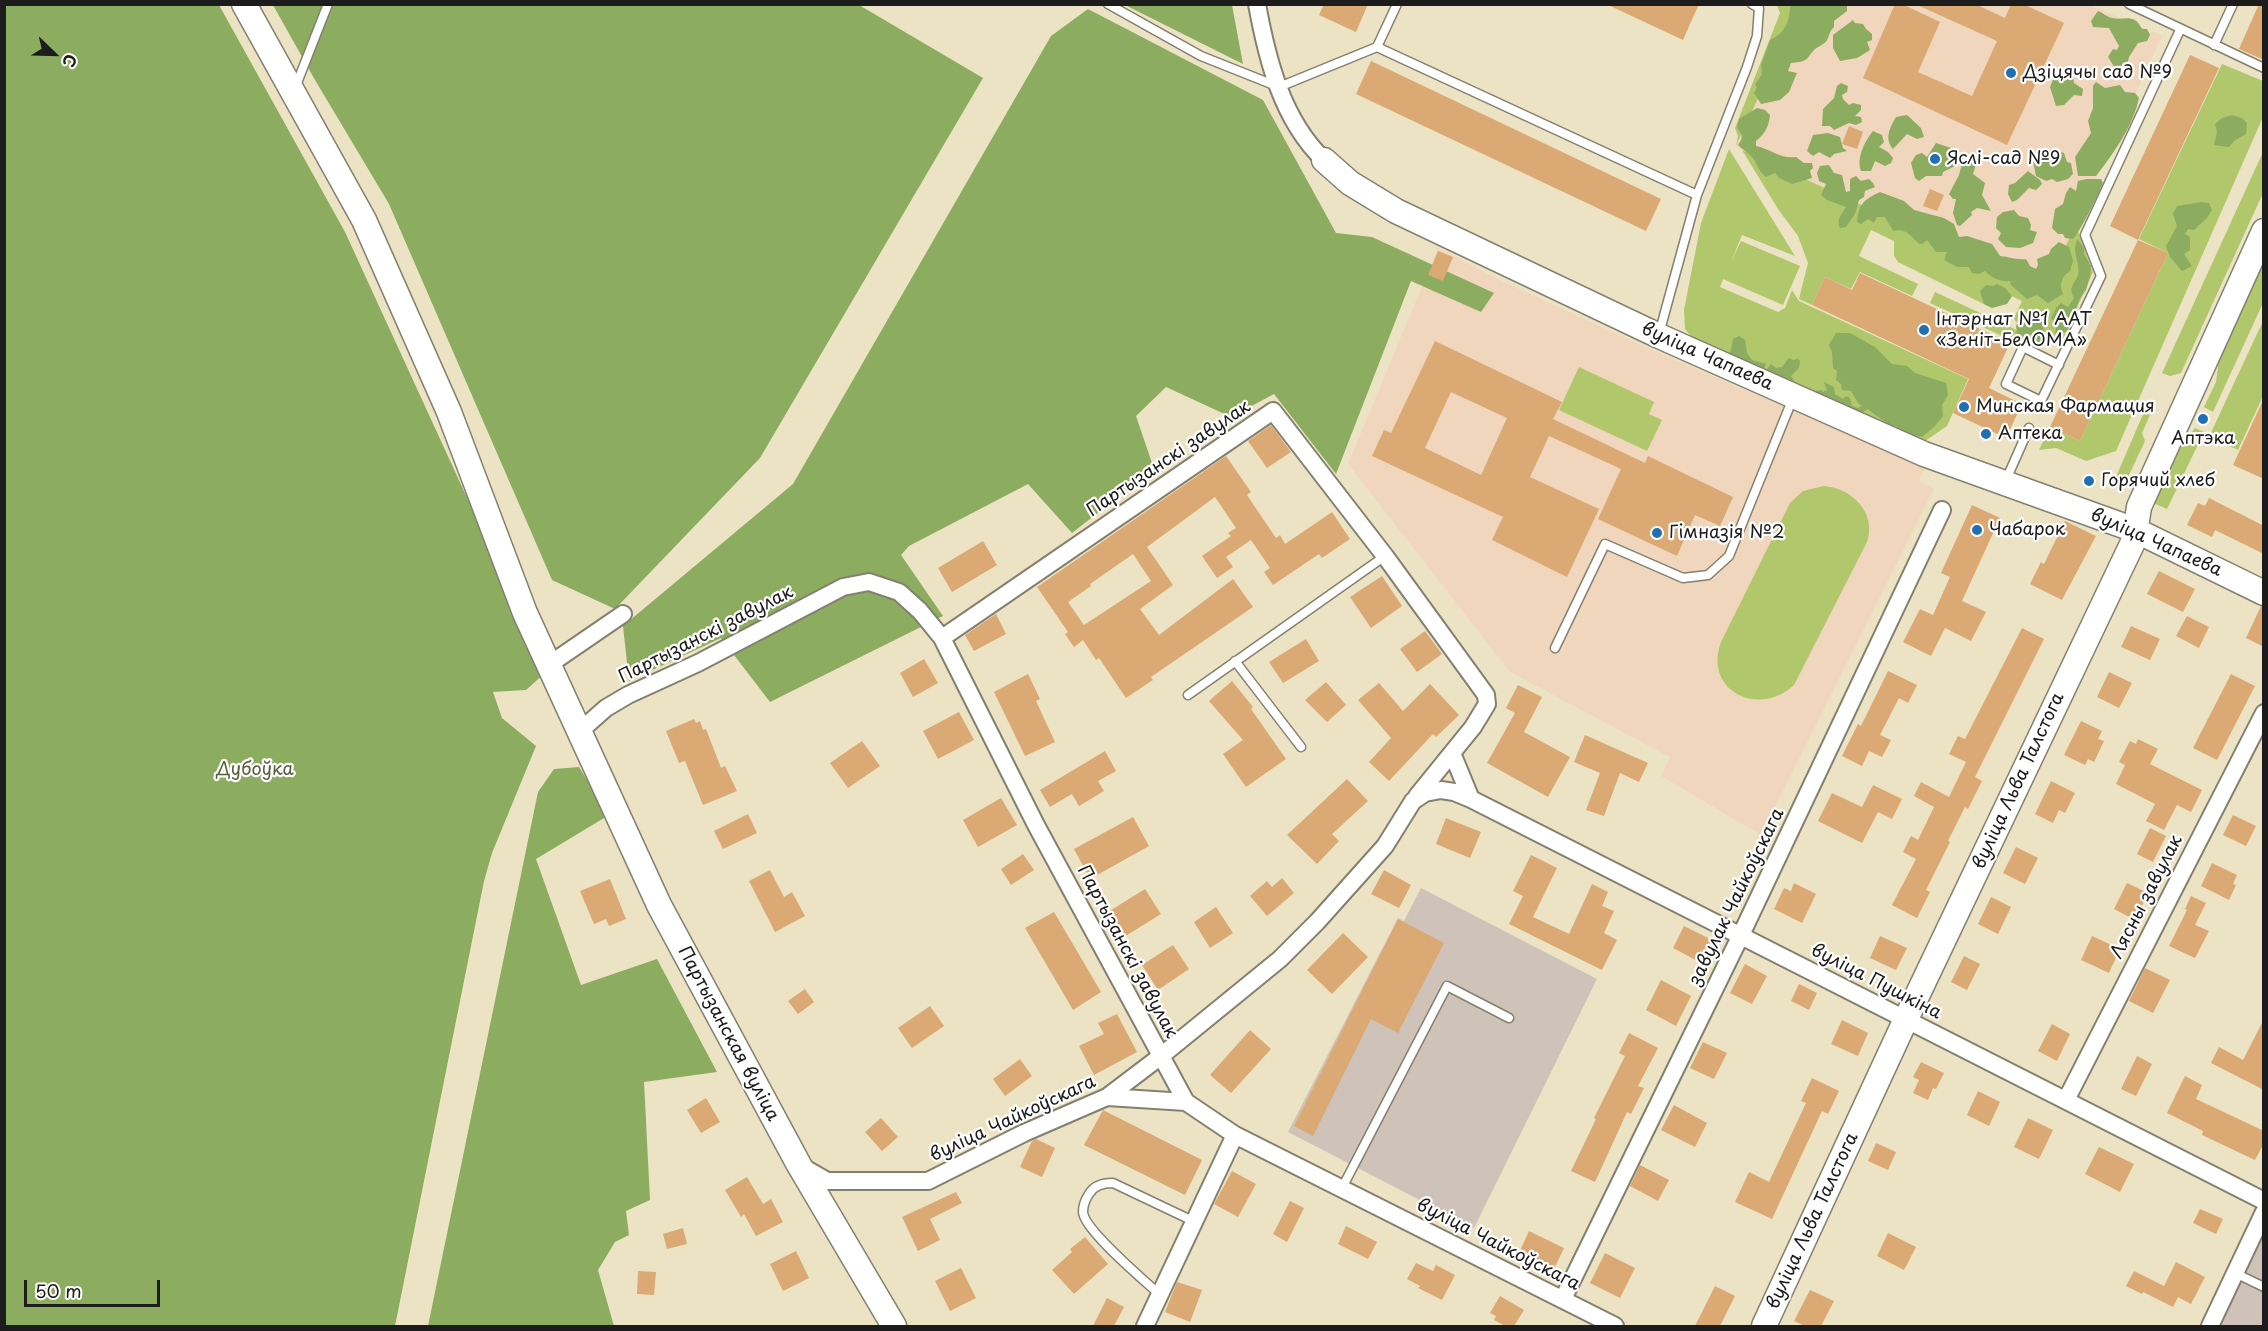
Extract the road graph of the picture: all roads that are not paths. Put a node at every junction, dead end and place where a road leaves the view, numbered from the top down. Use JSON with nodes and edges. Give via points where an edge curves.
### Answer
{"nodes":[{"id":1,"x":244,"y":4,"type":"edge"},
{"id":2,"x":328,"y":4,"type":"edge"},
{"id":3,"x":1108,"y":4,"type":"edge"},
{"id":4,"x":1257,"y":4,"type":"edge"},
{"id":5,"x":1396,"y":4,"type":"edge"},
{"id":6,"x":2129,"y":4,"type":"edge"},
{"id":7,"x":2233,"y":4,"type":"edge"},
{"id":8,"x":1757,"y":6,"type":"edge"},
{"id":9,"x":2180,"y":30,"type":"junction"},
{"id":10,"x":2214,"y":45,"type":"junction"},
{"id":11,"x":1377,"y":47,"type":"junction"},
{"id":12,"x":2264,"y":68,"type":"edge"},
{"id":13,"x":1279,"y":87,"type":"junction"},
{"id":14,"x":293,"y":92,"type":"junction"},
{"id":15,"x":1324,"y":160,"type":"joint"},
{"id":16,"x":1697,"y":195,"type":"junction"},
{"id":17,"x":2264,"y":231,"type":"edge"},
{"id":18,"x":1659,"y":336,"type":"junction"},
{"id":19,"x":2059,"y":365,"type":"junction"},
{"id":20,"x":1794,"y":396,"type":"junction"},
{"id":21,"x":2029,"y":428,"type":"dead end"},
{"id":22,"x":2005,"y":481,"type":"junction"},
{"id":23,"x":1942,"y":510,"type":"dead end"},
{"id":24,"x":2135,"y":530,"type":"junction"},
{"id":25,"x":1385,"y":556,"type":"junction"},
{"id":26,"x":2264,"y":593,"type":"edge"},
{"id":27,"x":622,"y":614,"type":"dead end"},
{"id":28,"x":942,"y":638,"type":"junction"},
{"id":29,"x":1555,"y":648,"type":"dead end"},
{"id":30,"x":1235,"y":661,"type":"junction"},
{"id":31,"x":550,"y":664,"type":"junction"},
{"id":32,"x":1188,"y":694,"type":"dead end"},
{"id":33,"x":2264,"y":712,"type":"edge"},
{"id":34,"x":580,"y":731,"type":"junction"},
{"id":35,"x":1301,"y":747,"type":"dead end"},
{"id":36,"x":1452,"y":753,"type":"junction"},
{"id":37,"x":1471,"y":798,"type":"junction"},
{"id":38,"x":1413,"y":801,"type":"junction"},
{"id":39,"x":1740,"y":937,"type":"junction"},
{"id":40,"x":1509,"y":1018,"type":"dead end"},
{"id":41,"x":1906,"y":1019,"type":"junction"},
{"id":42,"x":1161,"y":1056,"type":"junction"},
{"id":43,"x":1107,"y":1097,"type":"junction"},
{"id":44,"x":2066,"y":1100,"type":"junction"},
{"id":45,"x":1186,"y":1102,"type":"junction"},
{"id":46,"x":1234,"y":1135,"type":"junction"},
{"id":47,"x":799,"y":1165,"type":"junction"},
{"id":48,"x":1342,"y":1188,"type":"junction"},
{"id":49,"x":2264,"y":1201,"type":"edge"},
{"id":50,"x":2264,"y":1212,"type":"edge"},
{"id":51,"x":1193,"y":1221,"type":"junction"},
{"id":52,"x":2235,"y":1273,"type":"junction"},
{"id":53,"x":2264,"y":1287,"type":"edge"},
{"id":54,"x":1159,"y":1294,"type":"junction"},
{"id":55,"x":1563,"y":1299,"type":"junction"},
{"id":56,"x":894,"y":1326,"type":"edge"},
{"id":57,"x":1145,"y":1326,"type":"edge"},
{"id":58,"x":1616,"y":1326,"type":"edge"},
{"id":59,"x":1764,"y":1326,"type":"edge"},
{"id":60,"x":2210,"y":1326,"type":"edge"}],
"edges":[{"from":1,"to":14,"type":"main road","name":"Партызанская вуліца"},
{"from":2,"to":14,"type":"lane"},
{"from":3,"to":13,"type":"lane","via":[[1201,56]]},
{"from":4,"to":13,"type":"street","name":"вуліца Чапаева"},
{"from":5,"to":11,"type":"lane"},
{"from":6,"to":9,"type":"lane"},
{"from":7,"to":10,"type":"lane"},
{"from":8,"to":16,"type":"lane","via":[[1757,36]]},
{"from":9,"to":10,"type":"lane"},
{"from":9,"to":19,"type":"lane","via":[[2085,235],[2102,276]]},
{"from":10,"to":12,"type":"lane"},
{"from":11,"to":13,"type":"lane"},
{"from":11,"to":16,"type":"lane"},
{"from":13,"to":15,"type":"street","name":"вуліца Чапаева","via":[[1297,126]]},
{"from":14,"to":31,"type":"main road","name":"Партызанская вуліца","via":[[364,220],[449,412],[525,613]]},
{"from":15,"to":18,"type":"main road","name":"вуліца Чапаева","via":[[1356,187],[1396,211]]},
{"from":16,"to":18,"type":"lane"},
{"from":17,"to":24,"type":"main road","name":"вуліца Льва Талстога","via":[[2139,507]]},
{"from":18,"to":20,"type":"main road","name":"вуліца Чапаева"},
{"from":19,"to":19,"type":"lane","via":[[2041,401],[2006,384],[2023,347]]},
{"from":20,"to":22,"type":"main road","name":"вуліца Чапаева","via":[[1924,454]]},
{"from":20,"to":29,"type":"lane","via":[[1730,556],[1708,575],[1683,578],[1605,544]]},
{"from":21,"to":22,"type":"lane"},
{"from":22,"to":24,"type":"main road","name":"вуліца Чапаева"},
{"from":23,"to":39,"type":"street","name":"завулак Чайкоўскага"},
{"from":24,"to":26,"type":"main road","name":"вуліца Чапаева"},
{"from":24,"to":41,"type":"main road","name":"вуліца Льва Талстога","via":[[2134,540]]},
{"from":25,"to":28,"type":"street","name":"Партызанскі завулак","via":[[1273,411]]},
{"from":25,"to":30,"type":"lane"},
{"from":25,"to":36,"type":"street","name":"Партызанскі завулак","via":[[1486,694],[1487,704]]},
{"from":27,"to":31,"type":"street"},
{"from":28,"to":34,"type":"street","name":"Партызанскі завулак","via":[[898,592],[868,582],[843,587],[628,695]]},
{"from":28,"to":42,"type":"street","name":"Партызанскі завулак","via":[[1036,825]]},
{"from":30,"to":32,"type":"lane"},
{"from":30,"to":35,"type":"lane"},
{"from":31,"to":34,"type":"main road","name":"Партызанская вуліца"},
{"from":33,"to":44,"type":"street","name":"Лясны завулак"},
{"from":34,"to":47,"type":"main road","name":"Партызанская вуліца","via":[[659,905]]},
{"from":36,"to":37,"type":"street"},
{"from":36,"to":38,"type":"street","name":"Партызанскі завулак"},
{"from":37,"to":38,"type":"street","via":[[1441,790],[1425,793]]},
{"from":37,"to":39,"type":"street","name":"вуліца Пушкіна"},
{"from":38,"to":42,"type":"street","name":"Партызанскі завулак","via":[[1385,846],[1317,922],[1280,959]]},
{"from":39,"to":41,"type":"street","name":"вуліца Пушкіна"},
{"from":39,"to":55,"type":"street","name":"завулак Чайкоўскага"},
{"from":40,"to":48,"type":"lane","via":[[1447,986]]},
{"from":41,"to":44,"type":"street","name":"вуліца Пушкіна"},
{"from":41,"to":59,"type":"main road","name":"вуліца Льва Талстога"},
{"from":42,"to":43,"type":"street","name":"вуліца Чайкоўскага"},
{"from":42,"to":45,"type":"street","name":"вуліца Чайкоўскага"},
{"from":43,"to":45,"type":"street"},
{"from":43,"to":47,"type":"street","name":"вуліца Чайкоўскага","via":[[928,1181],[827,1181]]},
{"from":44,"to":49,"type":"street","name":"вуліца Пушкіна"},
{"from":45,"to":46,"type":"street","name":"вуліца Чайкоўскага"},
{"from":46,"to":48,"type":"street","name":"вуліца Чайкоўскага"},
{"from":46,"to":51,"type":"street"},
{"from":47,"to":56,"type":"main road","name":"Партызанская вуліца"},
{"from":48,"to":55,"type":"street","name":"вуліца Чайкоўскага"},
{"from":50,"to":52,"type":"street"},
{"from":51,"to":54,"type":"street"},
{"from":51,"to":54,"type":"lane","via":[[1113,1183],[1091,1190],[1084,1202],[1087,1223]]},
{"from":52,"to":53,"type":"lane"},
{"from":52,"to":60,"type":"street"},
{"from":54,"to":57,"type":"street"},
{"from":55,"to":58,"type":"street","name":"вуліца Чайкоўскага"}]}
